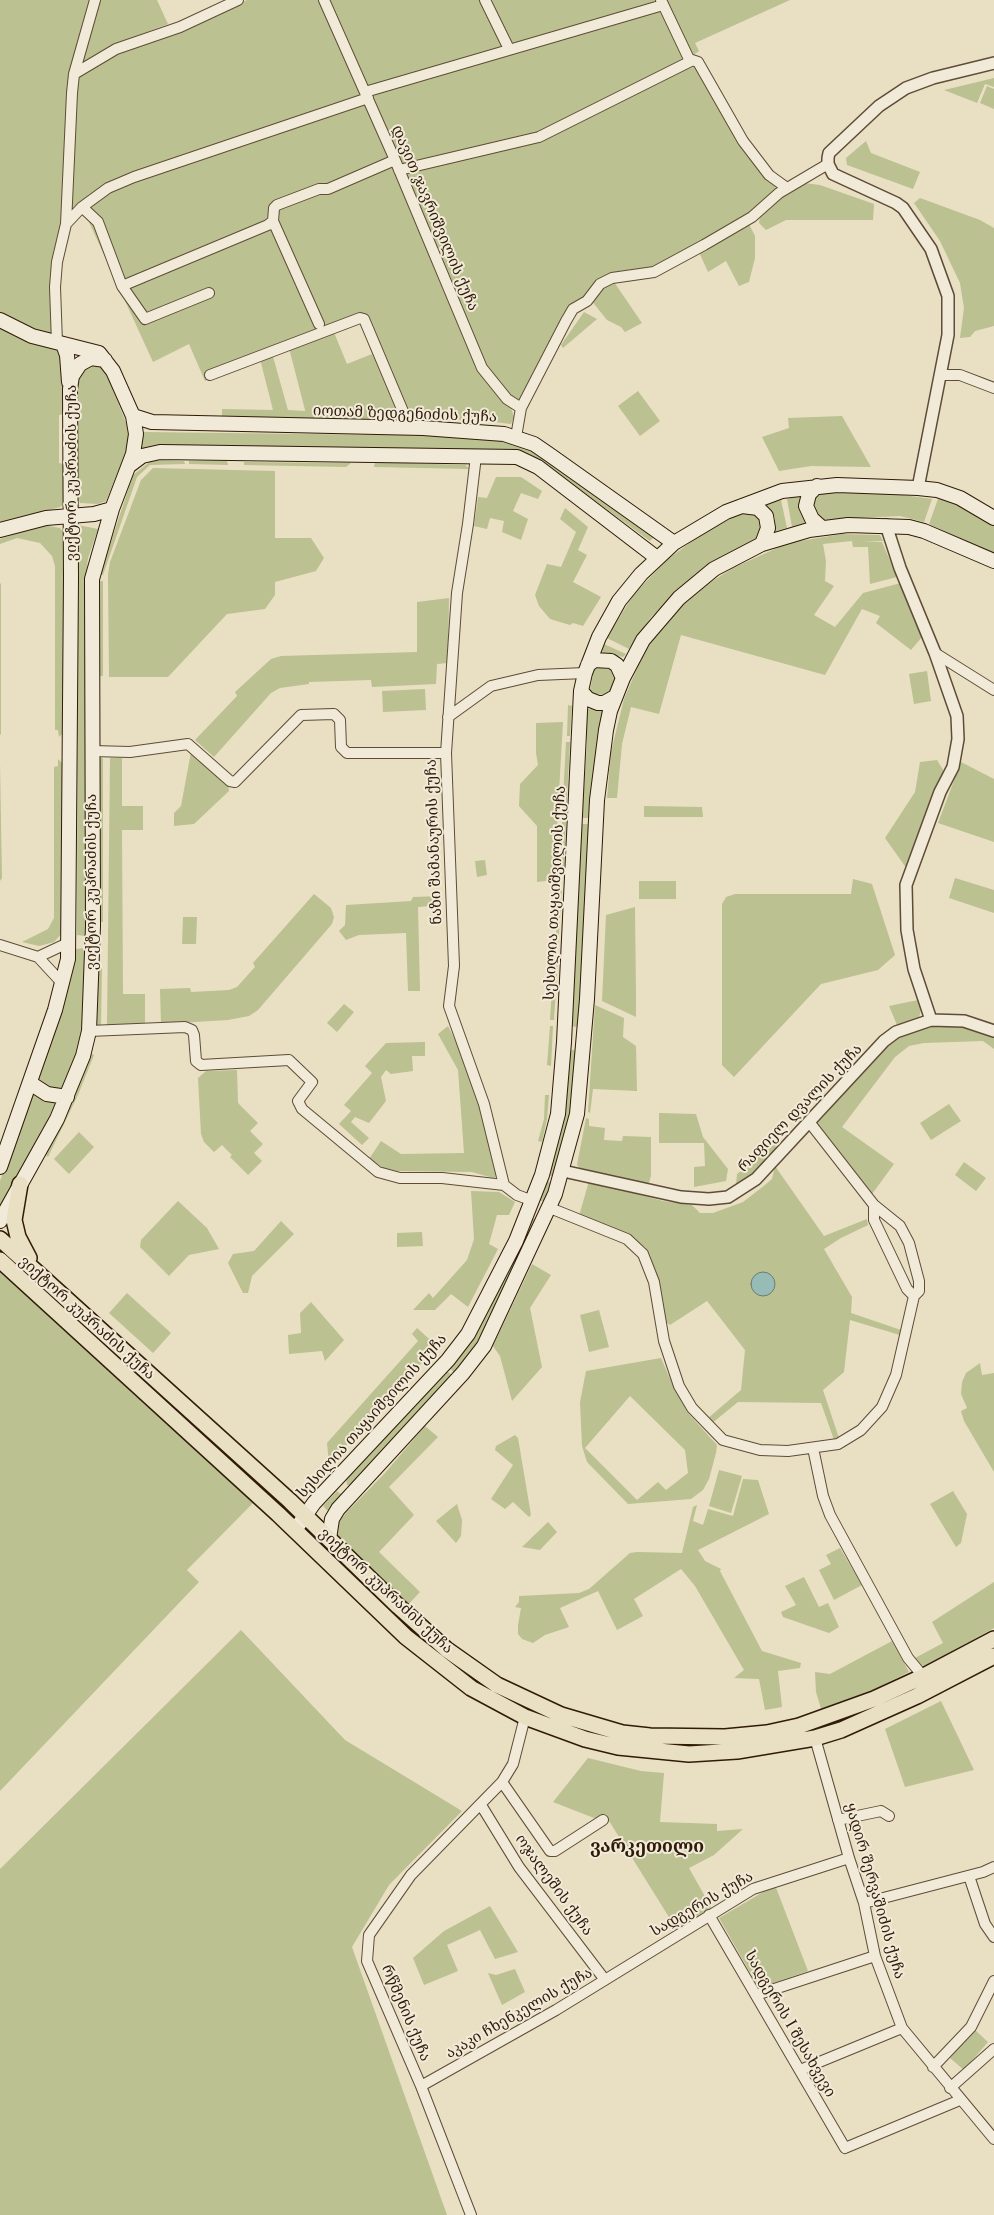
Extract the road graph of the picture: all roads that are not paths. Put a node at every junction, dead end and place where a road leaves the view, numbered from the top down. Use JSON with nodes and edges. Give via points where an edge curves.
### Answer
{"nodes":[{"id":1,"x":95,"y":0,"type":"edge"},
{"id":2,"x":238,"y":0,"type":"edge"},
{"id":3,"x":324,"y":0,"type":"edge"},
{"id":4,"x":485,"y":0,"type":"edge"},
{"id":5,"x":662,"y":2,"type":"edge"},
{"id":6,"x":509,"y":49,"type":"junction"},
{"id":7,"x":691,"y":61,"type":"junction"},
{"id":8,"x":994,"y":63,"type":"edge"},
{"id":9,"x":74,"y":74,"type":"junction"},
{"id":10,"x":366,"y":95,"type":"junction"},
{"id":11,"x":828,"y":164,"type":"junction"},
{"id":12,"x":397,"y":165,"type":"junction"},
{"id":13,"x":787,"y":188,"type":"junction"},
{"id":14,"x":82,"y":207,"type":"junction"},
{"id":15,"x":273,"y":221,"type":"junction"},
{"id":16,"x":66,"y":224,"type":"junction"},
{"id":17,"x":122,"y":286,"type":"junction"},
{"id":18,"x":209,"y":293,"type":"dead end"},
{"id":19,"x":0,"y":320,"type":"edge"},
{"id":20,"x":319,"y":324,"type":"dead end"},
{"id":21,"x":60,"y":343,"type":"junction"},
{"id":22,"x":108,"y":362,"type":"junction"},
{"id":23,"x":210,"y":375,"type":"dead end"},
{"id":24,"x":940,"y":375,"type":"junction"},
{"id":25,"x":994,"y":388,"type":"edge"},
{"id":26,"x":70,"y":390,"type":"junction"},
{"id":27,"x":521,"y":408,"type":"junction"},
{"id":28,"x":133,"y":416,"type":"junction"},
{"id":29,"x":410,"y":428,"type":"junction"},
{"id":30,"x":516,"y":437,"type":"junction"},
{"id":31,"x":476,"y":456,"type":"junction"},
{"id":32,"x":130,"y":465,"type":"junction"},
{"id":33,"x":817,"y":486,"type":"junction"},
{"id":34,"x":918,"y":488,"type":"junction"},
{"id":35,"x":740,"y":506,"type":"junction"},
{"id":36,"x":112,"y":509,"type":"junction"},
{"id":37,"x":71,"y":515,"type":"junction"},
{"id":38,"x":994,"y":518,"type":"edge"},
{"id":39,"x":886,"y":525,"type":"junction"},
{"id":40,"x":822,"y":528,"type":"junction"},
{"id":41,"x":0,"y":530,"type":"edge"},
{"id":42,"x":674,"y":543,"type":"junction"},
{"id":43,"x":762,"y":544,"type":"junction"},
{"id":44,"x":657,"y":558,"type":"junction"},
{"id":45,"x":994,"y":561,"type":"edge"},
{"id":46,"x":935,"y":652,"type":"junction"},
{"id":47,"x":586,"y":669,"type":"junction"},
{"id":48,"x":622,"y":678,"type":"junction"},
{"id":49,"x":994,"y":690,"type":"edge"},
{"id":50,"x":581,"y":691,"type":"junction"},
{"id":51,"x":615,"y":697,"type":"junction"},
{"id":52,"x":448,"y":717,"type":"junction"},
{"id":53,"x":92,"y":751,"type":"junction"},
{"id":54,"x":446,"y":753,"type":"junction"},
{"id":55,"x":93,"y":941,"type":"junction"},
{"id":56,"x":70,"y":942,"type":"junction"},
{"id":57,"x":0,"y":945,"type":"edge"},
{"id":58,"x":38,"y":957,"type":"junction"},
{"id":59,"x":63,"y":984,"type":"junction"},
{"id":60,"x":931,"y":1020,"type":"junction"},
{"id":61,"x":565,"y":1024,"type":"junction"},
{"id":62,"x":585,"y":1026,"type":"junction"},
{"id":63,"x":89,"y":1031,"type":"junction"},
{"id":64,"x":994,"y":1032,"type":"edge"},
{"id":65,"x":564,"y":1051,"type":"junction"},
{"id":66,"x":583,"y":1054,"type":"junction"},
{"id":67,"x":30,"y":1083,"type":"junction"},
{"id":68,"x":67,"y":1097,"type":"junction"},
{"id":69,"x":810,"y":1123,"type":"junction"},
{"id":70,"x":0,"y":1167,"type":"edge"},
{"id":71,"x":563,"y":1171,"type":"junction"},
{"id":72,"x":20,"y":1184,"type":"junction"},
{"id":73,"x":504,"y":1185,"type":"junction"},
{"id":74,"x":874,"y":1205,"type":"junction"},
{"id":75,"x":531,"y":1208,"type":"junction"},
{"id":76,"x":550,"y":1208,"type":"junction"},
{"id":77,"x":0,"y":1221,"type":"edge"},
{"id":78,"x":542,"y":1225,"type":"junction"},
{"id":79,"x":0,"y":1239,"type":"edge"},
{"id":80,"x":0,"y":1260,"type":"edge"},
{"id":81,"x":41,"y":1276,"type":"junction"},
{"id":82,"x":914,"y":1296,"type":"junction"},
{"id":83,"x":813,"y":1448,"type":"junction"},
{"id":84,"x":338,"y":1477,"type":"junction"},
{"id":85,"x":354,"y":1492,"type":"junction"},
{"id":86,"x":304,"y":1515,"type":"junction"},
{"id":87,"x":295,"y":1530,"type":"junction"},
{"id":88,"x":329,"y":1538,"type":"junction"},
{"id":89,"x":398,"y":1606,"type":"junction"},
{"id":90,"x":384,"y":1616,"type":"junction"},
{"id":91,"x":994,"y":1639,"type":"edge"},
{"id":92,"x":994,"y":1656,"type":"edge"},
{"id":93,"x":928,"y":1682,"type":"junction"},
{"id":94,"x":847,"y":1709,"type":"junction"},
{"id":95,"x":525,"y":1717,"type":"junction"},
{"id":96,"x":854,"y":1724,"type":"junction"},
{"id":97,"x":815,"y":1738,"type":"junction"},
{"id":98,"x":736,"y":1744,"type":"junction"},
{"id":99,"x":502,"y":1782,"type":"junction"},
{"id":100,"x":481,"y":1805,"type":"junction"},
{"id":101,"x":889,"y":1816,"type":"dead end"},
{"id":102,"x":603,"y":1820,"type":"dead end"},
{"id":103,"x":838,"y":1820,"type":"junction"},
{"id":104,"x":849,"y":1858,"type":"junction"},
{"id":105,"x":994,"y":1867,"type":"edge"},
{"id":106,"x":968,"y":1876,"type":"junction"},
{"id":107,"x":864,"y":1903,"type":"junction"},
{"id":108,"x":709,"y":1915,"type":"junction"},
{"id":109,"x":994,"y":1937,"type":"edge"},
{"id":110,"x":875,"y":1956,"type":"junction"},
{"id":111,"x":605,"y":1980,"type":"junction"},
{"id":112,"x":994,"y":1981,"type":"edge"},
{"id":113,"x":756,"y":1995,"type":"junction"},
{"id":114,"x":902,"y":2028,"type":"junction"},
{"id":115,"x":994,"y":2049,"type":"edge"},
{"id":116,"x":933,"y":2067,"type":"junction"},
{"id":117,"x":800,"y":2070,"type":"junction"},
{"id":118,"x":421,"y":2086,"type":"junction"},
{"id":119,"x":950,"y":2088,"type":"junction"},
{"id":120,"x":960,"y":2100,"type":"junction"},
{"id":121,"x":994,"y":2139,"type":"edge"},
{"id":122,"x":471,"y":2215,"type":"edge"}],
"edges":[{"from":1,"to":9,"type":"street"},
{"from":2,"to":9,"type":"street","via":[[180,27],[116,49]]},
{"from":3,"to":10,"type":"street","name":"დავით ჯავრიშვილის ქუჩა"},
{"from":4,"to":6,"type":"street"},
{"from":5,"to":6,"type":"street"},
{"from":5,"to":7,"type":"street"},
{"from":6,"to":10,"type":"street"},
{"from":7,"to":12,"type":"street","via":[[539,137]]},
{"from":7,"to":13,"type":"street","via":[[698,62],[743,141],[761,165]]},
{"from":8,"to":11,"type":"street","via":[[933,78],[896,94],[830,153]]},
{"from":9,"to":16,"type":"street"},
{"from":10,"to":12,"type":"street","name":"დავით ჯავრიშვილის ქუჩა"},
{"from":10,"to":14,"type":"street","via":[[134,177],[108,188]]},
{"from":11,"to":13,"type":"street"},
{"from":11,"to":24,"type":"street","via":[[833,174],[903,208],[931,249],[948,296],[948,335]]},
{"from":12,"to":15,"type":"street","via":[[277,205]]},
{"from":12,"to":27,"type":"street","name":"დავით ჯავრიშვილის ქუჩა","via":[[482,368],[507,399]]},
{"from":13,"to":27,"type":"street","via":[[752,218],[654,272],[612,278],[600,284],[587,302],[574,309]]},
{"from":14,"to":16,"type":"street"},
{"from":14,"to":17,"type":"street","via":[[98,222]]},
{"from":15,"to":17,"type":"street","via":[[268,226]]},
{"from":15,"to":20,"type":"street"},
{"from":16,"to":21,"type":"street","via":[[55,287]]},
{"from":17,"to":18,"type":"street","via":[[145,319]]},
{"from":19,"to":21,"type":"main road","via":[[32,336]]},
{"from":21,"to":22,"type":"main road","via":[[95,351]]},
{"from":21,"to":26,"type":"main road","via":[[66,350]]},
{"from":22,"to":26,"type":"main road","name":"ვიქტორ კუპრაძის ქუჩა","via":[[97,358],[85,360],[75,369]]},
{"from":22,"to":28,"type":"main road","name":"ვიქტორ კუპრაძის ქუჩა"},
{"from":23,"to":29,"type":"street","via":[[364,319]]},
{"from":24,"to":25,"type":"street","via":[[960,375]]},
{"from":24,"to":34,"type":"street"},
{"from":26,"to":37,"type":"main road","name":"ვიქტორ კუპრაძის ქუჩა"},
{"from":27,"to":30,"type":"street"},
{"from":28,"to":29,"type":"main road","name":"იოთამ ზედგენიძის ქუჩა","via":[[157,422]]},
{"from":28,"to":32,"type":"main road","name":"ვიქტორ კუპრაძის ქუჩა","via":[[136,440]]},
{"from":29,"to":30,"type":"main road","name":"იოთამ ზედგენიძის ქუჩა","via":[[481,431]]},
{"from":30,"to":42,"type":"main road","name":"იოთამ ზედგენიძის ქუჩა","via":[[550,454]]},
{"from":31,"to":32,"type":"main road","via":[[160,452],[142,456]]},
{"from":31,"to":44,"type":"main road","via":[[517,457],[529,461]]},
{"from":31,"to":52,"type":"street","name":"ნაზი შამანაურის ქუჩა","via":[[457,594]]},
{"from":32,"to":36,"type":"main road","name":"ვიქტორ კუპრაძის ქუჩა"},
{"from":33,"to":34,"type":"main road","name":"სესილია თაყაიშვილის ქუჩა"},
{"from":33,"to":35,"type":"main road","name":"სესილია თაყაიშვილის ქუჩა","via":[[782,491]]},
{"from":33,"to":40,"type":"main road","via":[[809,494],[806,506],[812,519]]},
{"from":34,"to":38,"type":"main road","name":"სესილია თაყაიშვილის ქუჩა","via":[[960,498]]},
{"from":35,"to":42,"type":"main road","name":"სესილია თაყაიშვილის ქუჩა","via":[[712,518]]},
{"from":35,"to":43,"type":"main road","via":[[758,508],[766,516],[768,528]]},
{"from":36,"to":37,"type":"main road"},
{"from":36,"to":53,"type":"main road","name":"ვიქტორ კუპრაძის ქუჩა","via":[[92,579]]},
{"from":37,"to":41,"type":"main road","via":[[34,520]]},
{"from":37,"to":56,"type":"main road","name":"ვიქტორ კუპრაძის ქუჩა"},
{"from":39,"to":40,"type":"main road"},
{"from":39,"to":45,"type":"main road","via":[[924,531]]},
{"from":39,"to":46,"type":"street"},
{"from":40,"to":43,"type":"main road"},
{"from":42,"to":44,"type":"main road","name":"სესილია თაყაიშვილის ქუჩა"},
{"from":43,"to":48,"type":"main road","via":[[714,569],[679,598],[642,640]]},
{"from":44,"to":47,"type":"main road","name":"სესილია თაყაიშვილის ქუჩა","via":[[619,601]]},
{"from":46,"to":49,"type":"street"},
{"from":46,"to":60,"type":"street","via":[[957,716],[958,739],[952,767],[906,884],[907,930],[914,968]]},
{"from":47,"to":48,"type":"main road","via":[[594,660],[611,661],[617,665]]},
{"from":47,"to":50,"type":"main road","name":"სესილია თაყაიშვილის ქუჩა"},
{"from":47,"to":52,"type":"street","via":[[538,675],[491,686]]},
{"from":48,"to":51,"type":"main road"},
{"from":50,"to":51,"type":"main road","via":[[598,703]]},
{"from":50,"to":61,"type":"main road","name":"სესილია თაყაიშვილის ქუჩა"},
{"from":51,"to":62,"type":"main road","via":[[606,730],[597,800]]},
{"from":52,"to":54,"type":"street","name":"ნაზი შამანაურის ქუჩა"},
{"from":53,"to":54,"type":"street","via":[[130,752],[188,744],[235,782],[301,715],[334,714],[340,720],[341,747],[347,753]]},
{"from":53,"to":55,"type":"main road","name":"ვიქტორ კუპრაძის ქუჩა"},
{"from":54,"to":73,"type":"street","name":"ნაზი შამანაურის ქუჩა","via":[[454,966],[449,1006],[484,1104]]},
{"from":55,"to":56,"type":"main road"},
{"from":55,"to":63,"type":"main road","name":"ვიქტორ კუპრაძის ქუჩა"},
{"from":56,"to":58,"type":"street"},
{"from":56,"to":59,"type":"main road","name":"ვიქტორ კუპრაძის ქუჩა"},
{"from":57,"to":58,"type":"street"},
{"from":58,"to":59,"type":"street"},
{"from":59,"to":67,"type":"main road","name":"ვიქტორ კუპრაძის ქუჩა"},
{"from":60,"to":64,"type":"street","name":"რაფიელ დვალის ქუჩა","via":[[964,1020]]},
{"from":60,"to":69,"type":"street","name":"რაფიელ დვალის ქუჩა","via":[[896,1032],[884,1041]]},
{"from":61,"to":62,"type":"main road","via":[[572,1030]]},
{"from":61,"to":65,"type":"main road","name":"სესილია თაყაიშვილის ქუჩა"},
{"from":62,"to":66,"type":"main road"},
{"from":63,"to":68,"type":"main road","name":"ვიქტორ კუპრაძის ქუჩა"},
{"from":63,"to":73,"type":"street","via":[[185,1027],[192,1030],[196,1061],[201,1065],[289,1060],[312,1082],[298,1100],[302,1109],[378,1172],[400,1178],[442,1178]]},
{"from":65,"to":66,"type":"main road","via":[[575,1043]]},
{"from":65,"to":75,"type":"main road","name":"სესილია თაყაიშვილის ქუჩა","via":[[558,1114]]},
{"from":66,"to":71,"type":"main road","via":[[577,1114]]},
{"from":67,"to":68,"type":"main road","via":[[47,1094]]},
{"from":67,"to":70,"type":"main road","name":"ვიქტორ კუპრაძის ქუჩა"},
{"from":68,"to":72,"type":"main road","name":"ვიქტორ კუპრაძის ქუჩა"},
{"from":69,"to":71,"type":"street","name":"რაფიელ დვალის ქუჩა","via":[[756,1179],[728,1197],[709,1200],[681,1197]]},
{"from":69,"to":74,"type":"street"},
{"from":71,"to":76,"type":"main road"},
{"from":72,"to":77,"type":"main road","name":"ვიქტორ კუპრაძის ქუჩა"},
{"from":72,"to":81,"type":"main road","via":[[14,1227],[21,1245]]},
{"from":73,"to":75,"type":"street"},
{"from":74,"to":82,"type":"street","via":[[874,1220]]},
{"from":74,"to":82,"type":"street","via":[[905,1234],[919,1281],[919,1291]]},
{"from":75,"to":76,"type":"main road"},
{"from":75,"to":78,"type":"main road","via":[[538,1214]]},
{"from":75,"to":84,"type":"main road","name":"სესილია თაყაიშვილის ქუჩა","via":[[468,1334],[448,1360]]},
{"from":76,"to":78,"type":"main road"},
{"from":76,"to":83,"type":"street","via":[[627,1239],[643,1254],[654,1282],[664,1342],[679,1386],[692,1408],[723,1440],[760,1450]]},
{"from":78,"to":85,"type":"main road","via":[[484,1346]]},
{"from":79,"to":81,"type":"main road","name":"ვიქტორ კუპრაძის ქუჩა"},
{"from":80,"to":87,"type":"main road","name":"ვიქტორ კუპრაძის ქუჩა"},
{"from":81,"to":86,"type":"main road","name":"ვიქტორ კუპრაძის ქუჩა"},
{"from":82,"to":83,"type":"street","via":[[896,1375],[882,1407],[861,1430],[838,1444]]},
{"from":83,"to":93,"type":"street","via":[[830,1515],[908,1658]]},
{"from":84,"to":85,"type":"main road","via":[[341,1488]]},
{"from":84,"to":86,"type":"main road","name":"სესილია თაყაიშვილის ქუჩა"},
{"from":85,"to":88,"type":"main road","via":[[332,1519]]},
{"from":86,"to":87,"type":"main road","name":"სესილია თაყაიშვილის ქუჩა"},
{"from":86,"to":88,"type":"main road","name":"ვიქტორ კუპრაძის ქუჩა"},
{"from":87,"to":90,"type":"main road","name":"ვიქტორ კუპრაძის ქუჩა"},
{"from":88,"to":89,"type":"main road","name":"ვიქტორ კუპრაძის ქუჩა"},
{"from":89,"to":90,"type":"main road"},
{"from":89,"to":98,"type":"main road","name":"ვიქტორ კუპრაძის ქუჩა","via":[[469,1666],[497,1685],[560,1715],[622,1733]]},
{"from":90,"to":95,"type":"main road","name":"ვიქტორ კუპრაძის ქუჩა","via":[[471,1688]]},
{"from":91,"to":93,"type":"main road","name":"ვიქტორ კუპრაძის ქუჩა"},
{"from":92,"to":93,"type":"main road","name":"ვიქტორ კუპრაძის ქუჩა"},
{"from":93,"to":94,"type":"main road","name":"ვიქტორ კუპრაძის ქუჩა"},
{"from":93,"to":96,"type":"main road","name":"ვიქტორ კუპრაძის ქუჩა"},
{"from":94,"to":96,"type":"main road"},
{"from":94,"to":98,"type":"main road","name":"ვიქტორ კუპრაძის ქუჩა"},
{"from":95,"to":98,"type":"main road","name":"ვიქტორ კუპრაძის ქუჩა","via":[[618,1747],[689,1754]]},
{"from":95,"to":99,"type":"street","name":"რწმენის ქუჩა","via":[[513,1764]]},
{"from":96,"to":97,"type":"main road","name":"ვიქტორ კუპრაძის ქუჩა"},
{"from":97,"to":98,"type":"main road","name":"ვიქტორ კუპრაძის ქუჩა"},
{"from":97,"to":103,"type":"street","name":"ყადირ შერვაშიძის ქუჩა"},
{"from":99,"to":100,"type":"street","name":"რწმენის ქუჩა"},
{"from":99,"to":102,"type":"street","via":[[550,1851],[555,1851]]},
{"from":100,"to":111,"type":"street","name":"ოჯალეშის ქუჩა","via":[[520,1867]]},
{"from":100,"to":118,"type":"street","name":"რწმენის ქუჩა","via":[[411,1875],[369,1935],[367,1961]]},
{"from":101,"to":103,"type":"street","via":[[881,1811]]},
{"from":103,"to":104,"type":"street","name":"ყადირ შერვაშიძის ქუჩა"},
{"from":104,"to":107,"type":"street","name":"ყადირ შერვაშიძის ქუჩა"},
{"from":104,"to":108,"type":"street","name":"სადგერის ქუჩა","via":[[753,1889]]},
{"from":105,"to":106,"type":"street"},
{"from":106,"to":107,"type":"street"},
{"from":106,"to":109,"type":"street","via":[[985,1924]]},
{"from":107,"to":110,"type":"street","name":"ყადირ შერვაშიძის ქუჩა"},
{"from":108,"to":111,"type":"street","name":"სადგერის ქუჩა"},
{"from":108,"to":113,"type":"street","name":"სადგერის I შესახვევი"},
{"from":110,"to":113,"type":"street"},
{"from":110,"to":114,"type":"street","name":"ყადირ შერვაშიძის ქუჩა"},
{"from":111,"to":118,"type":"street","name":"აკაკი ჩხენკელის ქუჩა"},
{"from":112,"to":116,"type":"street","via":[[971,2027]]},
{"from":113,"to":117,"type":"street","name":"სადგერის I შესახვევი"},
{"from":114,"to":116,"type":"street","name":"ყადირ შერვაშიძის ქუჩა"},
{"from":114,"to":117,"type":"street"},
{"from":115,"to":119,"type":"street"},
{"from":116,"to":119,"type":"street","name":"ყადირ შერვაშიძის ქუჩა"},
{"from":117,"to":120,"type":"street","name":"სადგერის I შესახვევი","via":[[846,2148]]},
{"from":118,"to":122,"type":"street","name":"რწმენის ქუჩა"},
{"from":119,"to":120,"type":"street","name":"ყადირ შერვაშიძის ქუჩა"},
{"from":120,"to":121,"type":"street","name":"ყადირ შერვაშიძის ქუჩა"}]}
